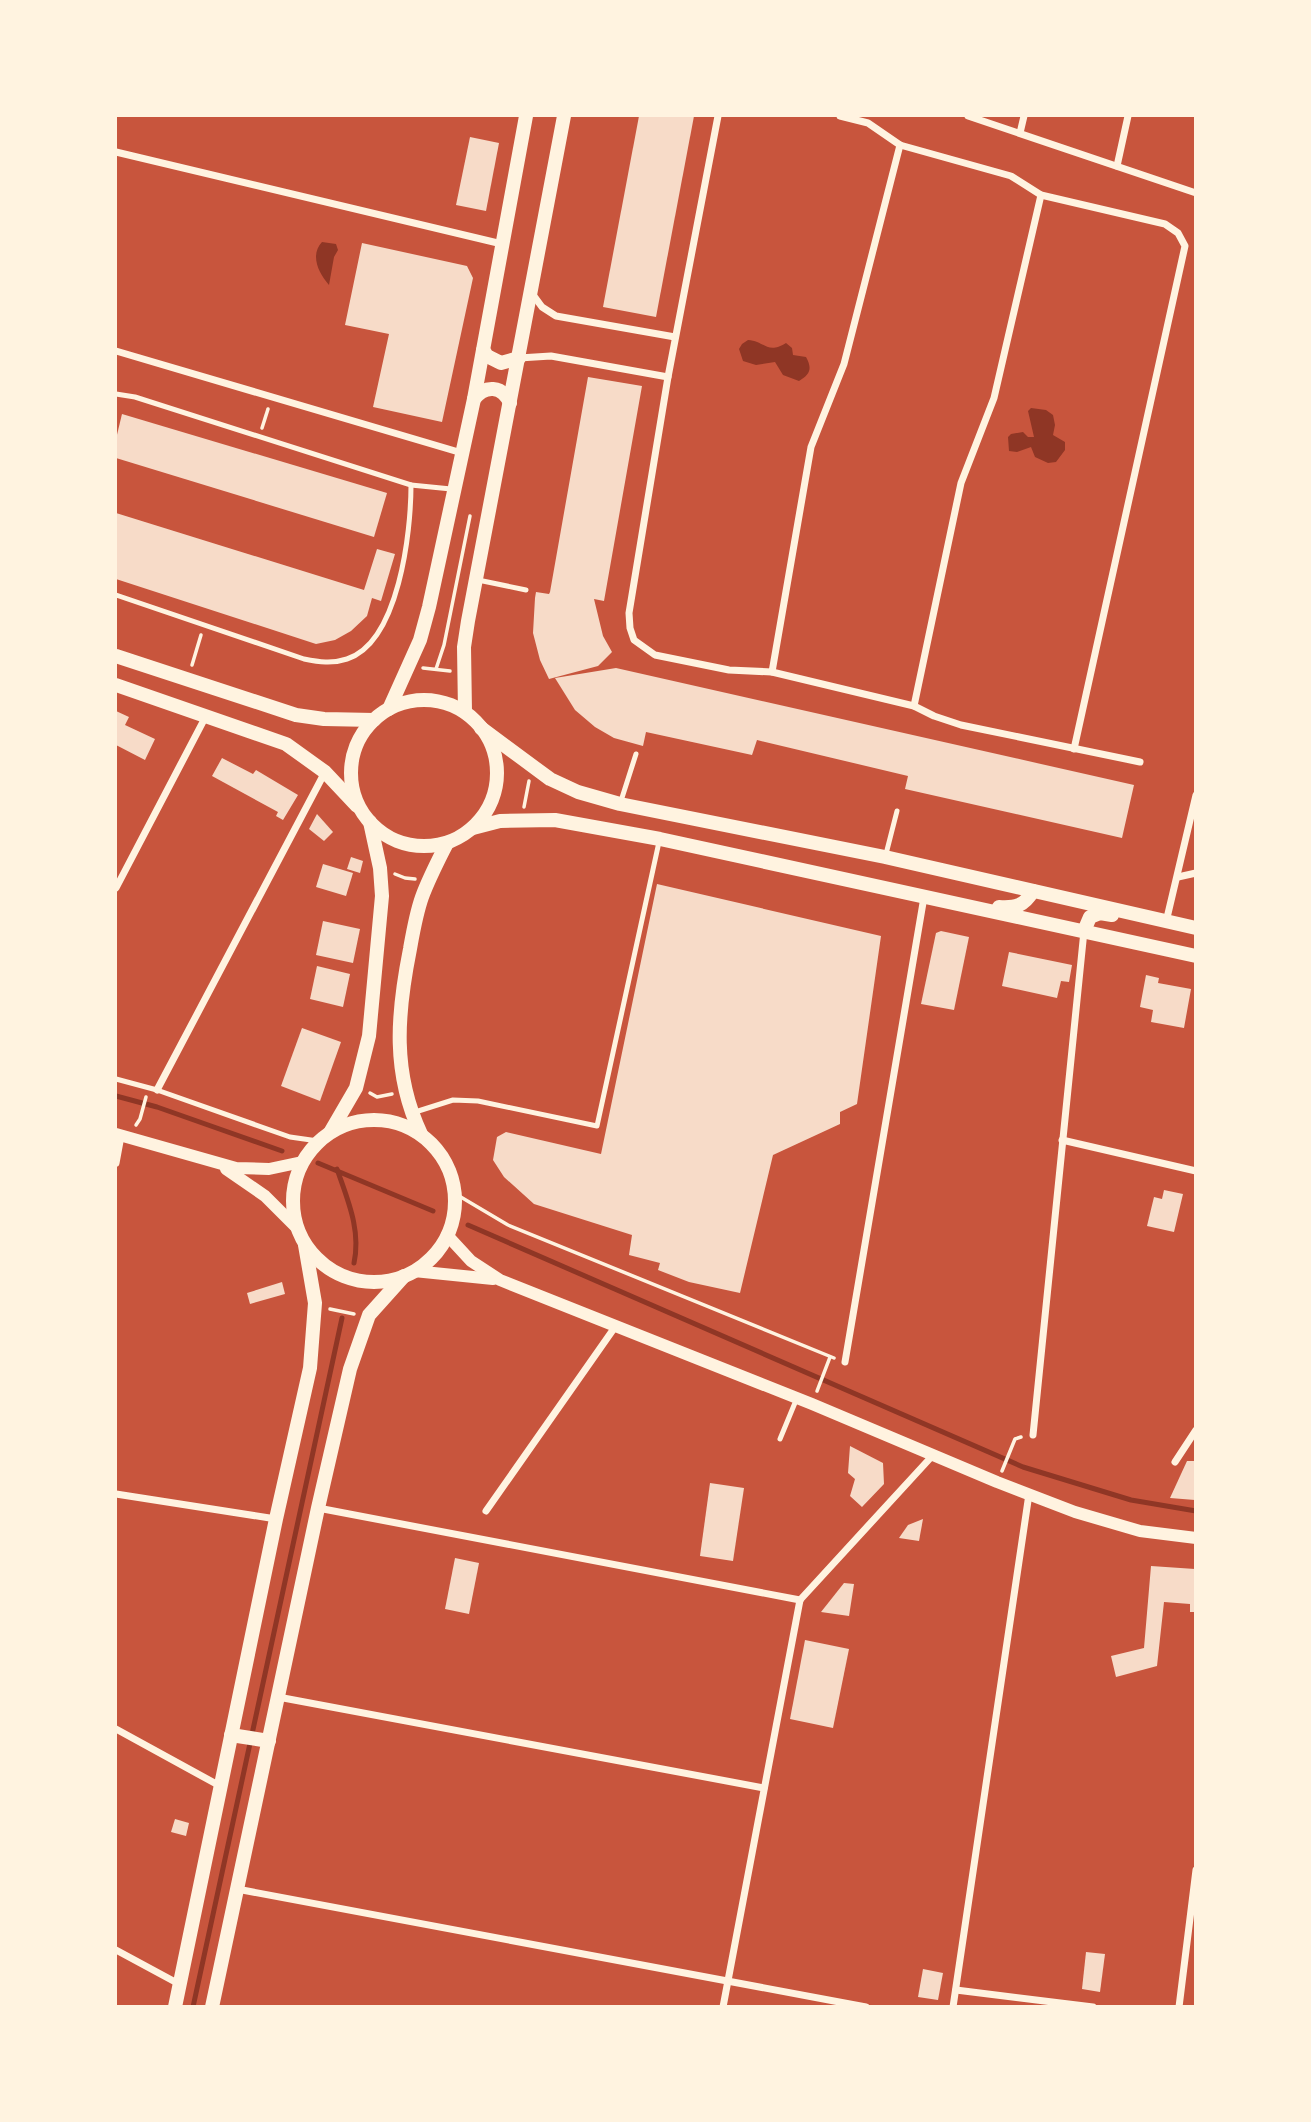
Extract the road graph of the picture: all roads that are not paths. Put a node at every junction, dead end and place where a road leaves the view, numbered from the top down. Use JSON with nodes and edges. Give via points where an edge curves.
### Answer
{"nodes":[{"id":1,"x":526,"y":116,"type":"edge"},
{"id":2,"x":564,"y":116,"type":"edge"},
{"id":3,"x":718,"y":116,"type":"edge"},
{"id":4,"x":840,"y":116,"type":"edge"},
{"id":5,"x":968,"y":116,"type":"edge"},
{"id":6,"x":1024,"y":116,"type":"edge"},
{"id":7,"x":1128,"y":116,"type":"edge"},
{"id":8,"x":1020,"y":133,"type":"junction"},
{"id":9,"x":900,"y":145,"type":"junction"},
{"id":10,"x":116,"y":152,"type":"edge"},
{"id":11,"x":1117,"y":166,"type":"junction"},
{"id":12,"x":1195,"y":194,"type":"edge"},
{"id":13,"x":1041,"y":195,"type":"junction"},
{"id":14,"x":503,"y":245,"type":"junction"},
{"id":15,"x":530,"y":292,"type":"junction"},
{"id":16,"x":675,"y":337,"type":"junction"},
{"id":17,"x":483,"y":350,"type":"junction"},
{"id":18,"x":116,"y":351,"type":"edge"},
{"id":19,"x":519,"y":359,"type":"junction"},
{"id":20,"x":668,"y":377,"type":"junction"},
{"id":21,"x":117,"y":393,"type":"edge"},
{"id":22,"x":474,"y":399,"type":"junction"},
{"id":23,"x":510,"y":403,"type":"junction"},
{"id":24,"x":463,"y":453,"type":"junction"},
{"id":25,"x":411,"y":485,"type":"junction"},
{"id":26,"x":454,"y":489,"type":"junction"},
{"id":27,"x":476,"y":579,"type":"junction"},
{"id":28,"x":526,"y":590,"type":"dead end"},
{"id":29,"x":116,"y":595,"type":"edge"},
{"id":30,"x":116,"y":656,"type":"edge"},
{"id":31,"x":116,"y":667,"type":"edge"},
{"id":32,"x":146,"y":667,"type":"junction"},
{"id":33,"x":772,"y":672,"type":"junction"},
{"id":34,"x":116,"y":685,"type":"edge"},
{"id":35,"x":914,"y":706,"type":"junction"},
{"id":36,"x":388,"y":709,"type":"junction"},
{"id":37,"x":464,"y":712,"type":"junction"},
{"id":38,"x":206,"y":716,"type":"junction"},
{"id":39,"x":374,"y":720,"type":"junction"},
{"id":40,"x":481,"y":728,"type":"junction"},
{"id":41,"x":1074,"y":748,"type":"junction"},
{"id":42,"x":636,"y":754,"type":"dead end"},
{"id":43,"x":1140,"y":762,"type":"dead end"},
{"id":44,"x":325,"y":772,"type":"junction"},
{"id":45,"x":1195,"y":795,"type":"edge"},
{"id":46,"x":620,"y":804,"type":"junction"},
{"id":47,"x":897,"y":811,"type":"dead end"},
{"id":48,"x":366,"y":817,"type":"junction"},
{"id":49,"x":473,"y":828,"type":"junction"},
{"id":50,"x":660,"y":839,"type":"junction"},
{"id":51,"x":447,"y":843,"type":"junction"},
{"id":52,"x":886,"y":857,"type":"junction"},
{"id":53,"x":1195,"y":873,"type":"edge"},
{"id":54,"x":1178,"y":877,"type":"junction"},
{"id":55,"x":116,"y":888,"type":"edge"},
{"id":56,"x":1033,"y":891,"type":"junction"},
{"id":57,"x":924,"y":895,"type":"junction"},
{"id":58,"x":963,"y":904,"type":"junction"},
{"id":59,"x":1160,"y":920,"type":"junction"},
{"id":60,"x":1195,"y":928,"type":"edge"},
{"id":61,"x":1084,"y":931,"type":"junction"},
{"id":62,"x":1195,"y":956,"type":"edge"},
{"id":63,"x":116,"y":1079,"type":"edge"},
{"id":64,"x":157,"y":1090,"type":"junction"},
{"id":65,"x":411,"y":1113,"type":"junction"},
{"id":66,"x":331,"y":1131,"type":"junction"},
{"id":67,"x":421,"y":1134,"type":"junction"},
{"id":68,"x":118,"y":1135,"type":"edge"},
{"id":69,"x":1062,"y":1140,"type":"junction"},
{"id":70,"x":318,"y":1141,"type":"junction"},
{"id":71,"x":214,"y":1162,"type":"junction"},
{"id":72,"x":302,"y":1162,"type":"junction"},
{"id":73,"x":116,"y":1163,"type":"edge"},
{"id":74,"x":1195,"y":1171,"type":"edge"},
{"id":75,"x":296,"y":1227,"type":"junction"},
{"id":76,"x":447,"y":1235,"type":"junction"},
{"id":77,"x":305,"y":1245,"type":"junction"},
{"id":78,"x":409,"y":1274,"type":"junction"},
{"id":79,"x":500,"y":1280,"type":"junction"},
{"id":80,"x":615,"y":1327,"type":"junction"},
{"id":81,"x":845,"y":1362,"type":"road end"},
{"id":82,"x":797,"y":1398,"type":"junction"},
{"id":83,"x":1195,"y":1430,"type":"edge"},
{"id":84,"x":1033,"y":1435,"type":"dead end"},
{"id":85,"x":780,"y":1439,"type":"dead end"},
{"id":86,"x":1192,"y":1440,"type":"edge"},
{"id":87,"x":934,"y":1454,"type":"junction"},
{"id":88,"x":1175,"y":1462,"type":"dead end"},
{"id":89,"x":116,"y":1493,"type":"edge"},
{"id":90,"x":1029,"y":1494,"type":"junction"},
{"id":91,"x":318,"y":1508,"type":"junction"},
{"id":92,"x":486,"y":1511,"type":"dead end"},
{"id":93,"x":276,"y":1519,"type":"junction"},
{"id":94,"x":1195,"y":1538,"type":"edge"},
{"id":95,"x":800,"y":1600,"type":"junction"},
{"id":96,"x":278,"y":1697,"type":"junction"},
{"id":97,"x":116,"y":1729,"type":"edge"},
{"id":98,"x":233,"y":1735,"type":"junction"},
{"id":99,"x":263,"y":1740,"type":"junction"},
{"id":100,"x":220,"y":1786,"type":"junction"},
{"id":101,"x":764,"y":1788,"type":"junction"},
{"id":102,"x":1195,"y":1870,"type":"edge"},
{"id":103,"x":237,"y":1889,"type":"junction"},
{"id":104,"x":116,"y":1950,"type":"edge"},
{"id":105,"x":728,"y":1981,"type":"junction"},
{"id":106,"x":179,"y":1984,"type":"junction"},
{"id":107,"x":956,"y":1990,"type":"junction"},
{"id":108,"x":175,"y":2007,"type":"edge"},
{"id":109,"x":212,"y":2007,"type":"edge"},
{"id":110,"x":723,"y":2007,"type":"edge"},
{"id":111,"x":866,"y":2007,"type":"edge"},
{"id":112,"x":953,"y":2007,"type":"edge"},
{"id":113,"x":1093,"y":2007,"type":"edge"},
{"id":114,"x":1179,"y":2007,"type":"edge"}],
"edges":[{"from":1,"to":14,"type":"main road"},
{"from":2,"to":15,"type":"main road"},
{"from":3,"to":16,"type":"street"},
{"from":4,"to":9,"type":"street","via":[[868,123]]},
{"from":5,"to":8,"type":"street"},
{"from":6,"to":8,"type":"street"},
{"from":7,"to":11,"type":"street"},
{"from":8,"to":11,"type":"street"},
{"from":9,"to":13,"type":"street","via":[[1012,176]]},
{"from":9,"to":33,"type":"street","via":[[844,364],[811,447]]},
{"from":10,"to":14,"type":"street"},
{"from":11,"to":12,"type":"street"},
{"from":13,"to":35,"type":"street","via":[[994,398],[961,484]]},
{"from":13,"to":41,"type":"street","via":[[1165,224],[1178,233],[1185,246]]},
{"from":14,"to":17,"type":"main road"},
{"from":15,"to":16,"type":"street","via":[[556,316]]},
{"from":15,"to":19,"type":"main road"},
{"from":16,"to":20,"type":"street"},
{"from":17,"to":19,"type":"main road","via":[[501,363]]},
{"from":17,"to":22,"type":"main road"},
{"from":18,"to":24,"type":"street"},
{"from":19,"to":20,"type":"street","via":[[551,356]]},
{"from":19,"to":23,"type":"main road"},
{"from":20,"to":33,"type":"street","via":[[629,613],[634,640],[655,654],[729,670]]},
{"from":21,"to":25,"type":"lane"},
{"from":22,"to":23,"type":"main road","via":[[487,388],[496,389]]},
{"from":22,"to":24,"type":"main road"},
{"from":23,"to":27,"type":"main road"},
{"from":24,"to":26,"type":"main road"},
{"from":25,"to":26,"type":"lane"},
{"from":25,"to":29,"type":"lane","via":[[401,574],[386,619],[369,643],[349,659],[328,664],[304,659]]},
{"from":26,"to":36,"type":"main road","via":[[429,607]]},
{"from":27,"to":28,"type":"lane"},
{"from":27,"to":37,"type":"main road","via":[[464,647]]},
{"from":30,"to":32,"type":"main road"},
{"from":31,"to":32,"type":"main road"},
{"from":32,"to":39,"type":"main road","via":[[296,715]]},
{"from":33,"to":35,"type":"street"},
{"from":34,"to":38,"type":"main road"},
{"from":35,"to":41,"type":"street","via":[[961,725]]},
{"from":36,"to":37,"type":"main road","via":[[427,700]]},
{"from":36,"to":39,"type":"main road"},
{"from":37,"to":40,"type":"main road"},
{"from":38,"to":44,"type":"main road","via":[[286,744]]},
{"from":38,"to":55,"type":"street"},
{"from":39,"to":48,"type":"main road","via":[[359,742],[351,774]]},
{"from":40,"to":46,"type":"main road","via":[[532,768],[578,792]]},
{"from":40,"to":49,"type":"main road","via":[[493,752],[497,779],[485,814]]},
{"from":41,"to":43,"type":"street"},
{"from":42,"to":46,"type":"lane"},
{"from":44,"to":48,"type":"main road"},
{"from":44,"to":64,"type":"street"},
{"from":45,"to":54,"type":"street"},
{"from":46,"to":52,"type":"main road"},
{"from":47,"to":52,"type":"lane"},
{"from":48,"to":51,"type":"main road","via":[[398,841],[422,846]]},
{"from":48,"to":66,"type":"main road","via":[[380,868],[369,1036],[356,1088]]},
{"from":49,"to":50,"type":"main road","via":[[500,821],[555,820]]},
{"from":49,"to":51,"type":"main road"},
{"from":50,"to":57,"type":"main road"},
{"from":50,"to":65,"type":"lane","via":[[597,1126],[478,1101],[453,1100]]},
{"from":51,"to":65,"type":"main road","via":[[421,900],[403,984],[398,1038]]},
{"from":52,"to":56,"type":"main road"},
{"from":53,"to":54,"type":"street"},
{"from":54,"to":59,"type":"street"},
{"from":56,"to":58,"type":"main road","via":[[1014,908]]},
{"from":56,"to":59,"type":"main road"},
{"from":57,"to":58,"type":"main road"},
{"from":57,"to":81,"type":"street"},
{"from":58,"to":61,"type":"main road"},
{"from":59,"to":60,"type":"main road"},
{"from":59,"to":61,"type":"main road","via":[[1100,913],[1090,917]]},
{"from":61,"to":62,"type":"main road"},
{"from":61,"to":69,"type":"street"},
{"from":63,"to":64,"type":"lane"},
{"from":64,"to":70,"type":"lane","via":[[290,1137]]},
{"from":65,"to":67,"type":"main road"},
{"from":66,"to":67,"type":"main road","via":[[376,1119]]},
{"from":66,"to":70,"type":"main road"},
{"from":67,"to":76,"type":"main road","via":[[446,1165],[454,1193]]},
{"from":68,"to":71,"type":"street"},
{"from":68,"to":73,"type":"street"},
{"from":69,"to":74,"type":"street"},
{"from":69,"to":84,"type":"street"},
{"from":70,"to":72,"type":"main road"},
{"from":71,"to":72,"type":"street","via":[[269,1169]]},
{"from":71,"to":75,"type":"street","via":[[265,1196]]},
{"from":72,"to":75,"type":"main road","via":[[294,1183]]},
{"from":75,"to":77,"type":"main road"},
{"from":76,"to":78,"type":"main road","via":[[429,1260]]},
{"from":76,"to":79,"type":"street","via":[[471,1261]]},
{"from":77,"to":78,"type":"main road","via":[[324,1266],[349,1279],[377,1282]]},
{"from":77,"to":93,"type":"main road","via":[[315,1303],[310,1368]]},
{"from":78,"to":79,"type":"street"},
{"from":78,"to":91,"type":"main road","via":[[369,1315],[350,1369]]},
{"from":79,"to":80,"type":"street"},
{"from":80,"to":82,"type":"street"},
{"from":80,"to":92,"type":"street"},
{"from":82,"to":85,"type":"lane"},
{"from":82,"to":87,"type":"street"},
{"from":83,"to":86,"type":"street"},
{"from":86,"to":88,"type":"street"},
{"from":87,"to":90,"type":"street"},
{"from":87,"to":95,"type":"street"},
{"from":89,"to":93,"type":"street"},
{"from":90,"to":94,"type":"street","via":[[1140,1531]]},
{"from":90,"to":107,"type":"street"},
{"from":91,"to":95,"type":"street"},
{"from":91,"to":96,"type":"main road"},
{"from":93,"to":98,"type":"main road"},
{"from":95,"to":101,"type":"street"},
{"from":96,"to":99,"type":"main road"},
{"from":96,"to":101,"type":"street"},
{"from":97,"to":100,"type":"street"},
{"from":98,"to":99,"type":"main road"},
{"from":98,"to":100,"type":"main road"},
{"from":99,"to":103,"type":"main road"},
{"from":100,"to":106,"type":"main road"},
{"from":101,"to":105,"type":"street"},
{"from":102,"to":114,"type":"street"},
{"from":103,"to":105,"type":"street"},
{"from":103,"to":109,"type":"main road"},
{"from":104,"to":106,"type":"street"},
{"from":105,"to":110,"type":"street"},
{"from":105,"to":111,"type":"street"},
{"from":106,"to":108,"type":"main road"},
{"from":107,"to":112,"type":"street"},
{"from":107,"to":113,"type":"street"}]}
